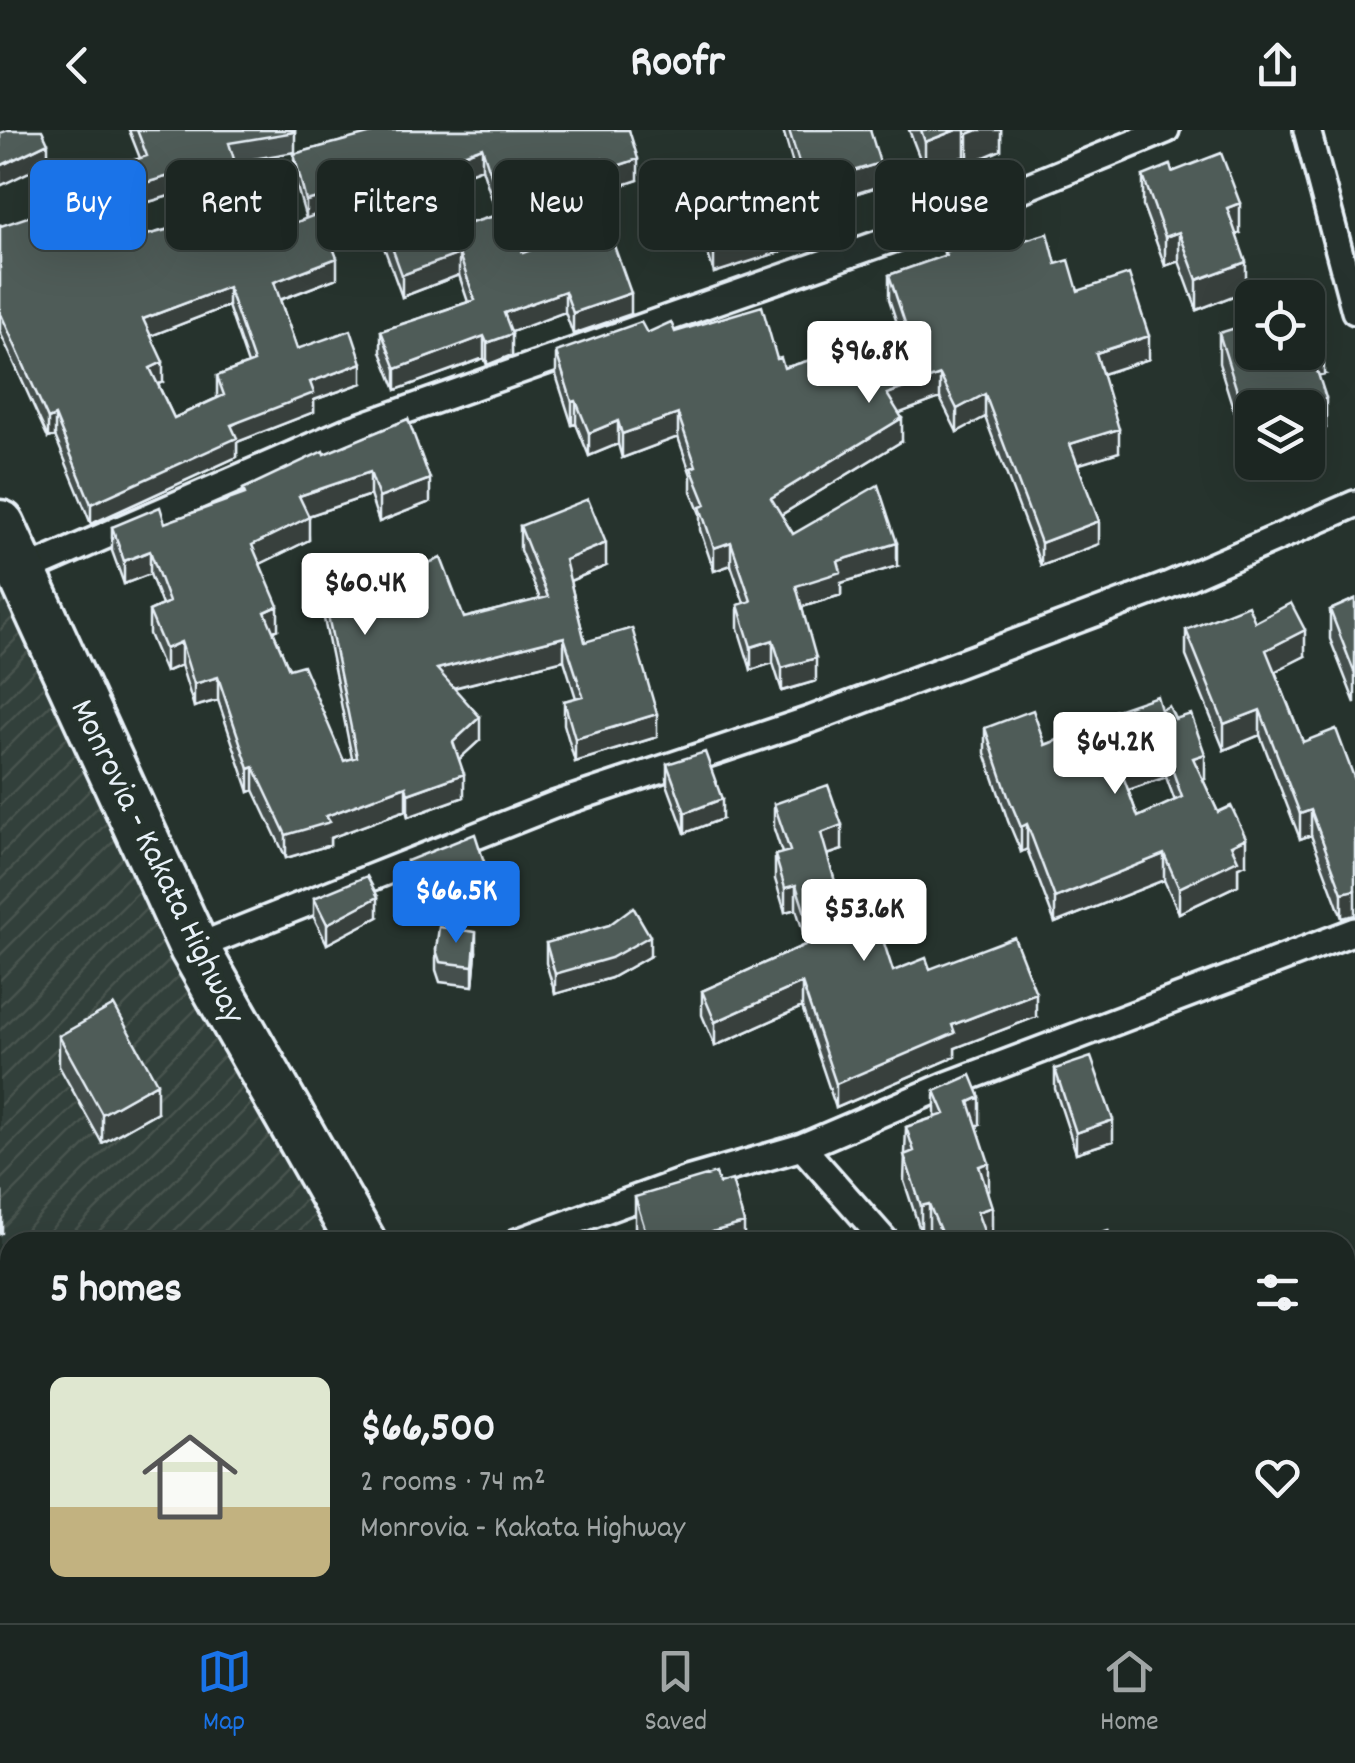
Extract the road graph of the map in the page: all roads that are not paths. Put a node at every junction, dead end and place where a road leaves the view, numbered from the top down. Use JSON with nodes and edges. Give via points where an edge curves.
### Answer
{"nodes":[{"id":1,"x":1166,"y":130,"type":"edge"},
{"id":2,"x":1307,"y":130,"type":"edge"},
{"id":3,"x":1355,"y":311,"type":"edge"},
{"id":4,"x":1355,"y":504,"type":"edge"},
{"id":5,"x":0,"y":525,"type":"edge"},
{"id":6,"x":24,"y":572,"type":"junction"},
{"id":7,"x":1355,"y":931,"type":"edge"},
{"id":8,"x":194,"y":948,"type":"junction"},
{"id":9,"x":802,"y":1147,"type":"junction"},
{"id":10,"x":355,"y":1232,"type":"edge"},
{"id":11,"x":545,"y":1232,"type":"edge"},
{"id":12,"x":877,"y":1232,"type":"edge"}],
"edges":[{"from":1,"to":6,"type":"street","via":[[941,222],[347,431]]},
{"from":2,"to":3,"type":"street"},
{"from":4,"to":8,"type":"street","via":[[1167,586],[812,719],[554,805]]},
{"from":5,"to":6,"type":"highway","name":"Monrovia - Kakata Highway"},
{"from":6,"to":8,"type":"highway","name":"Monrovia - Kakata Highway"},
{"from":7,"to":9,"type":"street"},
{"from":8,"to":10,"type":"highway","name":"Monrovia - Kakata Highway"},
{"from":9,"to":11,"type":"street"},
{"from":9,"to":12,"type":"street"}]}
